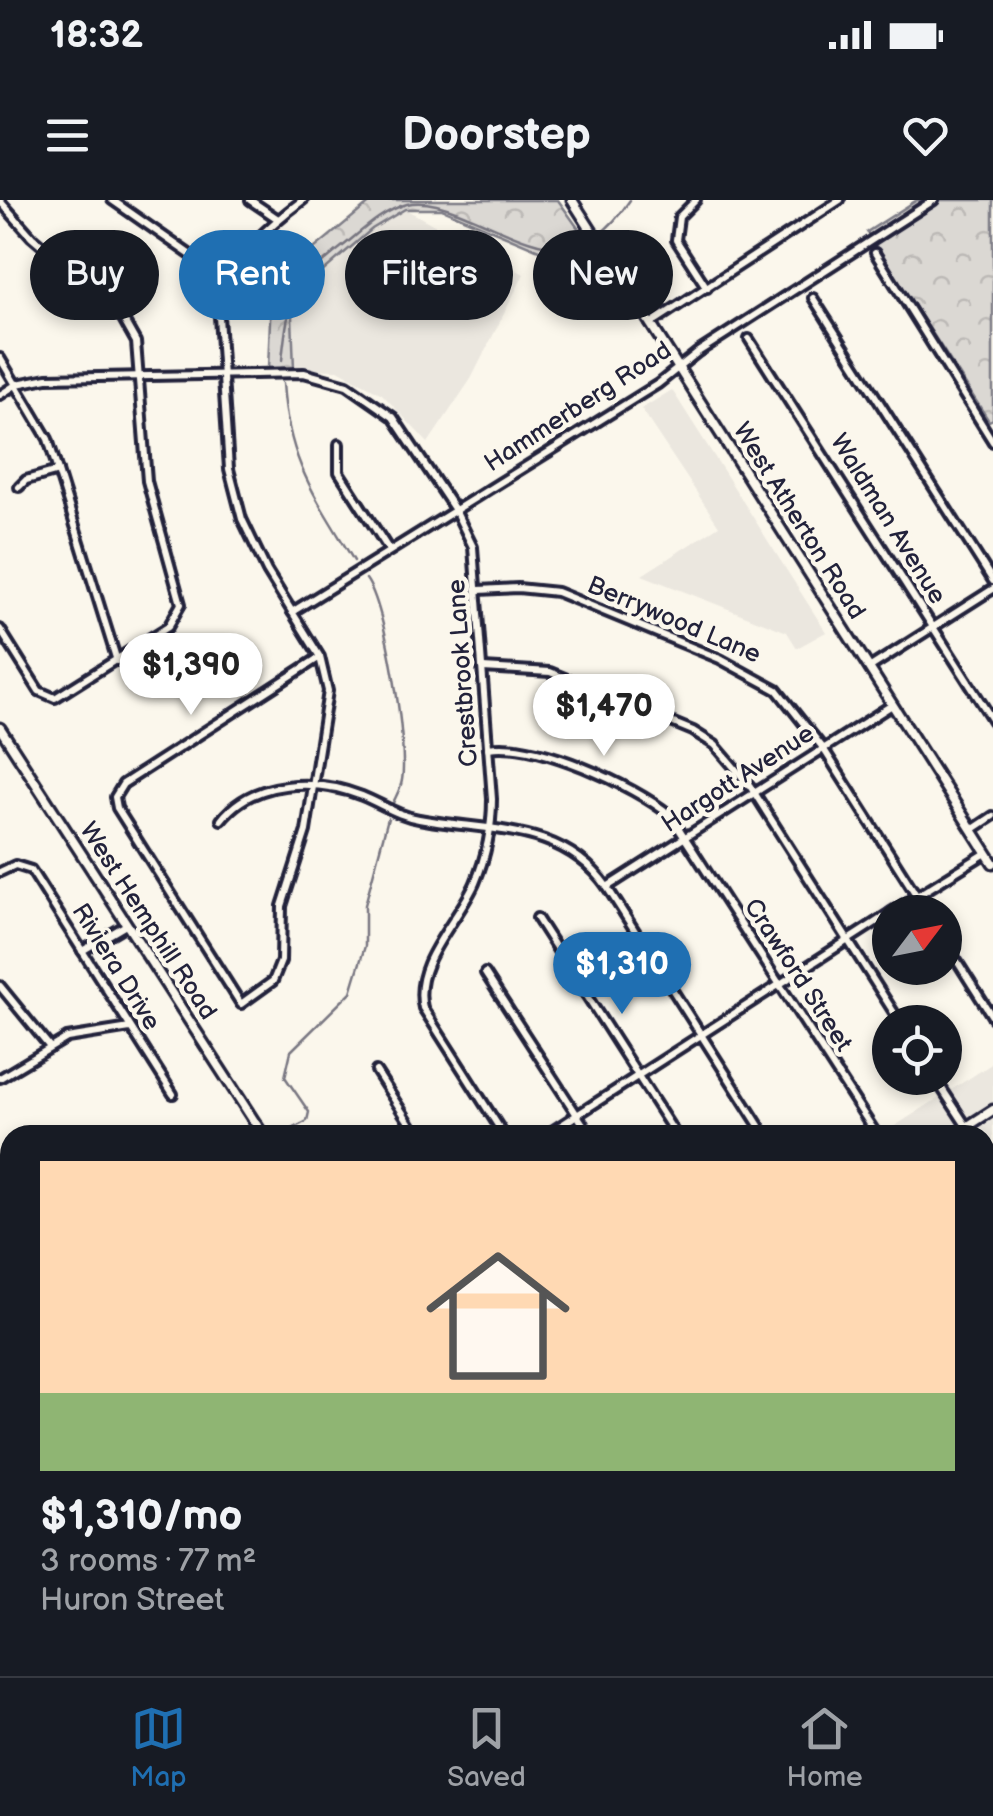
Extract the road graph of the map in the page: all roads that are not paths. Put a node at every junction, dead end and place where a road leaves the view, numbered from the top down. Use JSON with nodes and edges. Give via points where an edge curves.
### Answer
{"nodes":[{"id":1,"x":112,"y":200,"type":"edge"},
{"id":2,"x":250,"y":200,"type":"edge"},
{"id":3,"x":304,"y":200,"type":"edge"},
{"id":4,"x":572,"y":200,"type":"edge"},
{"id":5,"x":696,"y":200,"type":"edge"},
{"id":6,"x":840,"y":200,"type":"edge"},
{"id":7,"x":934,"y":200,"type":"edge"},
{"id":8,"x":0,"y":201,"type":"edge"},
{"id":9,"x":278,"y":219,"type":"junction"},
{"id":10,"x":268,"y":230,"type":"edge"},
{"id":11,"x":179,"y":247,"type":"edge"},
{"id":12,"x":875,"y":253,"type":"dead end"},
{"id":13,"x":707,"y":288,"type":"junction"},
{"id":14,"x":813,"y":298,"type":"dead end"},
{"id":15,"x":220,"y":320,"type":"edge"},
{"id":16,"x":650,"y":324,"type":"junction"},
{"id":17,"x":750,"y":339,"type":"dead end"},
{"id":18,"x":0,"y":358,"type":"edge"},
{"id":19,"x":678,"y":368,"type":"junction"},
{"id":20,"x":224,"y":373,"type":"junction"},
{"id":21,"x":140,"y":377,"type":"junction"},
{"id":22,"x":17,"y":384,"type":"junction"},
{"id":23,"x":0,"y":395,"type":"edge"},
{"id":24,"x":993,"y":442,"type":"edge"},
{"id":25,"x":339,"y":444,"type":"dead end"},
{"id":26,"x":58,"y":471,"type":"junction"},
{"id":27,"x":19,"y":487,"type":"dead end"},
{"id":28,"x":455,"y":510,"type":"junction"},
{"id":29,"x":389,"y":550,"type":"junction"},
{"id":30,"x":993,"y":581,"type":"edge"},
{"id":31,"x":993,"y":588,"type":"edge"},
{"id":32,"x":479,"y":590,"type":"junction"},
{"id":33,"x":292,"y":612,"type":"junction"},
{"id":34,"x":933,"y":628,"type":"junction"},
{"id":35,"x":0,"y":629,"type":"edge"},
{"id":36,"x":320,"y":657,"type":"junction"},
{"id":37,"x":117,"y":661,"type":"junction"},
{"id":38,"x":482,"y":668,"type":"junction"},
{"id":39,"x":868,"y":668,"type":"junction"},
{"id":40,"x":892,"y":706,"type":"junction"},
{"id":41,"x":993,"y":721,"type":"edge"},
{"id":42,"x":0,"y":728,"type":"edge"},
{"id":43,"x":3,"y":741,"type":"edge"},
{"id":44,"x":488,"y":748,"type":"junction"},
{"id":45,"x":824,"y":748,"type":"junction"},
{"id":46,"x":314,"y":788,"type":"junction"},
{"id":47,"x":754,"y":793,"type":"junction"},
{"id":48,"x":993,"y":816,"type":"edge"},
{"id":49,"x":221,"y":820,"type":"dead end"},
{"id":50,"x":491,"y":827,"type":"junction"},
{"id":51,"x":972,"y":830,"type":"junction"},
{"id":52,"x":686,"y":837,"type":"junction"},
{"id":53,"x":986,"y":853,"type":"junction"},
{"id":54,"x":993,"y":863,"type":"edge"},
{"id":55,"x":0,"y":872,"type":"edge"},
{"id":56,"x":607,"y":887,"type":"junction"},
{"id":57,"x":915,"y":895,"type":"edge"},
{"id":58,"x":918,"y":895,"type":"edge"},
{"id":59,"x":537,"y":918,"type":"dead end"},
{"id":60,"x":126,"y":925,"type":"junction"},
{"id":61,"x":872,"y":925,"type":"edge"},
{"id":62,"x":848,"y":940,"type":"junction"},
{"id":63,"x":82,"y":951,"type":"junction"},
{"id":64,"x":962,"y":969,"type":"edge"},
{"id":65,"x":485,"y":973,"type":"dead end"},
{"id":66,"x":780,"y":984,"type":"junction"},
{"id":67,"x":0,"y":986,"type":"edge"},
{"id":68,"x":889,"y":1005,"type":"edge"},
{"id":69,"x":993,"y":1018,"type":"edge"},
{"id":70,"x":130,"y":1028,"type":"junction"},
{"id":71,"x":701,"y":1034,"type":"junction"},
{"id":72,"x":49,"y":1046,"type":"junction"},
{"id":73,"x":376,"y":1071,"type":"dead end"},
{"id":74,"x":638,"y":1076,"type":"junction"},
{"id":75,"x":0,"y":1078,"type":"edge"},
{"id":76,"x":172,"y":1094,"type":"dead end"},
{"id":77,"x":946,"y":1095,"type":"edge"},
{"id":78,"x":993,"y":1110,"type":"edge"},
{"id":79,"x":577,"y":1115,"type":"junction"},
{"id":80,"x":256,"y":1125,"type":"edge"},
{"id":81,"x":411,"y":1125,"type":"edge"},
{"id":82,"x":498,"y":1125,"type":"edge"},
{"id":83,"x":562,"y":1125,"type":"edge"},
{"id":84,"x":584,"y":1125,"type":"edge"},
{"id":85,"x":670,"y":1125,"type":"edge"},
{"id":86,"x":760,"y":1125,"type":"edge"},
{"id":87,"x":871,"y":1125,"type":"edge"},
{"id":88,"x":966,"y":1125,"type":"edge"},
{"id":89,"x":970,"y":1125,"type":"edge"}],
"edges":[{"from":1,"to":11,"type":"street"},
{"from":2,"to":9,"type":"street"},
{"from":3,"to":9,"type":"street"},
{"from":4,"to":16,"type":"street","name":"West Atherton Road"},
{"from":5,"to":13,"type":"street","via":[[679,216],[676,240]]},
{"from":6,"to":13,"type":"street"},
{"from":7,"to":19,"type":"street","name":"Hammerberg Road"},
{"from":8,"to":21,"type":"street","via":[[118,310],[136,342]]},
{"from":9,"to":10,"type":"street"},
{"from":12,"to":24,"type":"street"},
{"from":13,"to":16,"type":"street"},
{"from":14,"to":30,"type":"street"},
{"from":15,"to":20,"type":"street"},
{"from":16,"to":19,"type":"street","name":"West Atherton Road"},
{"from":17,"to":34,"type":"street","name":"Waldman Avenue"},
{"from":18,"to":22,"type":"street"},
{"from":19,"to":28,"type":"street","name":"Hammerberg Road"},
{"from":19,"to":39,"type":"street","name":"West Atherton Road"},
{"from":20,"to":21,"type":"street","name":"Crestbrook Lane"},
{"from":20,"to":28,"type":"street","name":"Crestbrook Lane","via":[[304,373],[370,398],[410,439]]},
{"from":20,"to":33,"type":"street","via":[[229,469],[242,519]]},
{"from":21,"to":22,"type":"street","name":"Crestbrook Lane"},
{"from":21,"to":37,"type":"street","via":[[147,482],[181,604],[176,620]]},
{"from":22,"to":23,"type":"street","name":"Crestbrook Lane"},
{"from":22,"to":26,"type":"street"},
{"from":25,"to":29,"type":"street","via":[[339,472]]},
{"from":26,"to":27,"type":"street"},
{"from":26,"to":37,"type":"street"},
{"from":28,"to":29,"type":"street","name":"Hammerberg Road"},
{"from":28,"to":32,"type":"street","name":"Crestbrook Lane","via":[[473,547]]},
{"from":29,"to":33,"type":"street","name":"Hammerberg Road"},
{"from":31,"to":34,"type":"street"},
{"from":32,"to":38,"type":"street","name":"Crestbrook Lane"},
{"from":32,"to":45,"type":"street","name":"Berrywood Lane","via":[[557,592],[756,674],[798,711]]},
{"from":33,"to":36,"type":"street"},
{"from":34,"to":39,"type":"street"},
{"from":34,"to":41,"type":"street","name":"Waldman Avenue"},
{"from":35,"to":37,"type":"street","via":[[49,698]]},
{"from":36,"to":46,"type":"street","via":[[328,691]]},
{"from":36,"to":46,"type":"street","via":[[123,784],[114,797],[241,1004],[278,972],[286,884]]},
{"from":38,"to":44,"type":"street","name":"Crestbrook Lane"},
{"from":38,"to":47,"type":"street","via":[[550,672],[693,730],[732,761]]},
{"from":39,"to":40,"type":"street","name":"West Atherton Road"},
{"from":40,"to":45,"type":"street","name":"Hargott Avenue"},
{"from":40,"to":51,"type":"street","name":"West Atherton Road"},
{"from":42,"to":43,"type":"street","name":"West Hemphill Road"},
{"from":43,"to":60,"type":"street","name":"West Hemphill Road"},
{"from":44,"to":50,"type":"street","name":"Crestbrook Lane"},
{"from":44,"to":52,"type":"street","name":"Crawford Street","via":[[524,748],[644,794]]},
{"from":45,"to":47,"type":"street","name":"Hargott Avenue"},
{"from":45,"to":57,"type":"street","name":"Berrywood Lane"},
{"from":46,"to":49,"type":"street","via":[[263,790],[238,801]]},
{"from":46,"to":50,"type":"street","via":[[360,795],[418,819]]},
{"from":47,"to":52,"type":"street","name":"Hargott Avenue"},
{"from":47,"to":62,"type":"street"},
{"from":48,"to":51,"type":"street"},
{"from":50,"to":56,"type":"street","via":[[570,850]]},
{"from":50,"to":82,"type":"street","name":"Crestbrook Lane","via":[[476,881],[422,981],[423,1008]]},
{"from":51,"to":53,"type":"street","name":"West Atherton Road"},
{"from":52,"to":56,"type":"street","name":"Hargott Avenue"},
{"from":52,"to":66,"type":"street","name":"Crawford Street"},
{"from":53,"to":54,"type":"street","name":"West Atherton Road"},
{"from":53,"to":58,"type":"street"},
{"from":55,"to":63,"type":"street","name":"Riviera Drive","via":[[22,865],[31,870]]},
{"from":56,"to":71,"type":"street"},
{"from":59,"to":74,"type":"street"},
{"from":60,"to":63,"type":"street"},
{"from":60,"to":80,"type":"street","name":"West Hemphill Road"},
{"from":61,"to":62,"type":"street"},
{"from":62,"to":66,"type":"street"},
{"from":62,"to":68,"type":"street"},
{"from":63,"to":70,"type":"street","name":"Riviera Drive"},
{"from":64,"to":69,"type":"street"},
{"from":65,"to":79,"type":"street"},
{"from":66,"to":71,"type":"street"},
{"from":66,"to":87,"type":"street","name":"Crawford Street"},
{"from":67,"to":72,"type":"street"},
{"from":70,"to":72,"type":"street"},
{"from":70,"to":76,"type":"street","name":"Riviera Drive"},
{"from":71,"to":74,"type":"street"},
{"from":71,"to":86,"type":"street"},
{"from":72,"to":75,"type":"street"},
{"from":73,"to":81,"type":"street"},
{"from":74,"to":79,"type":"street"},
{"from":74,"to":85,"type":"street"},
{"from":77,"to":88,"type":"street"},
{"from":78,"to":89,"type":"street"},
{"from":79,"to":83,"type":"street"},
{"from":79,"to":84,"type":"street"}]}
